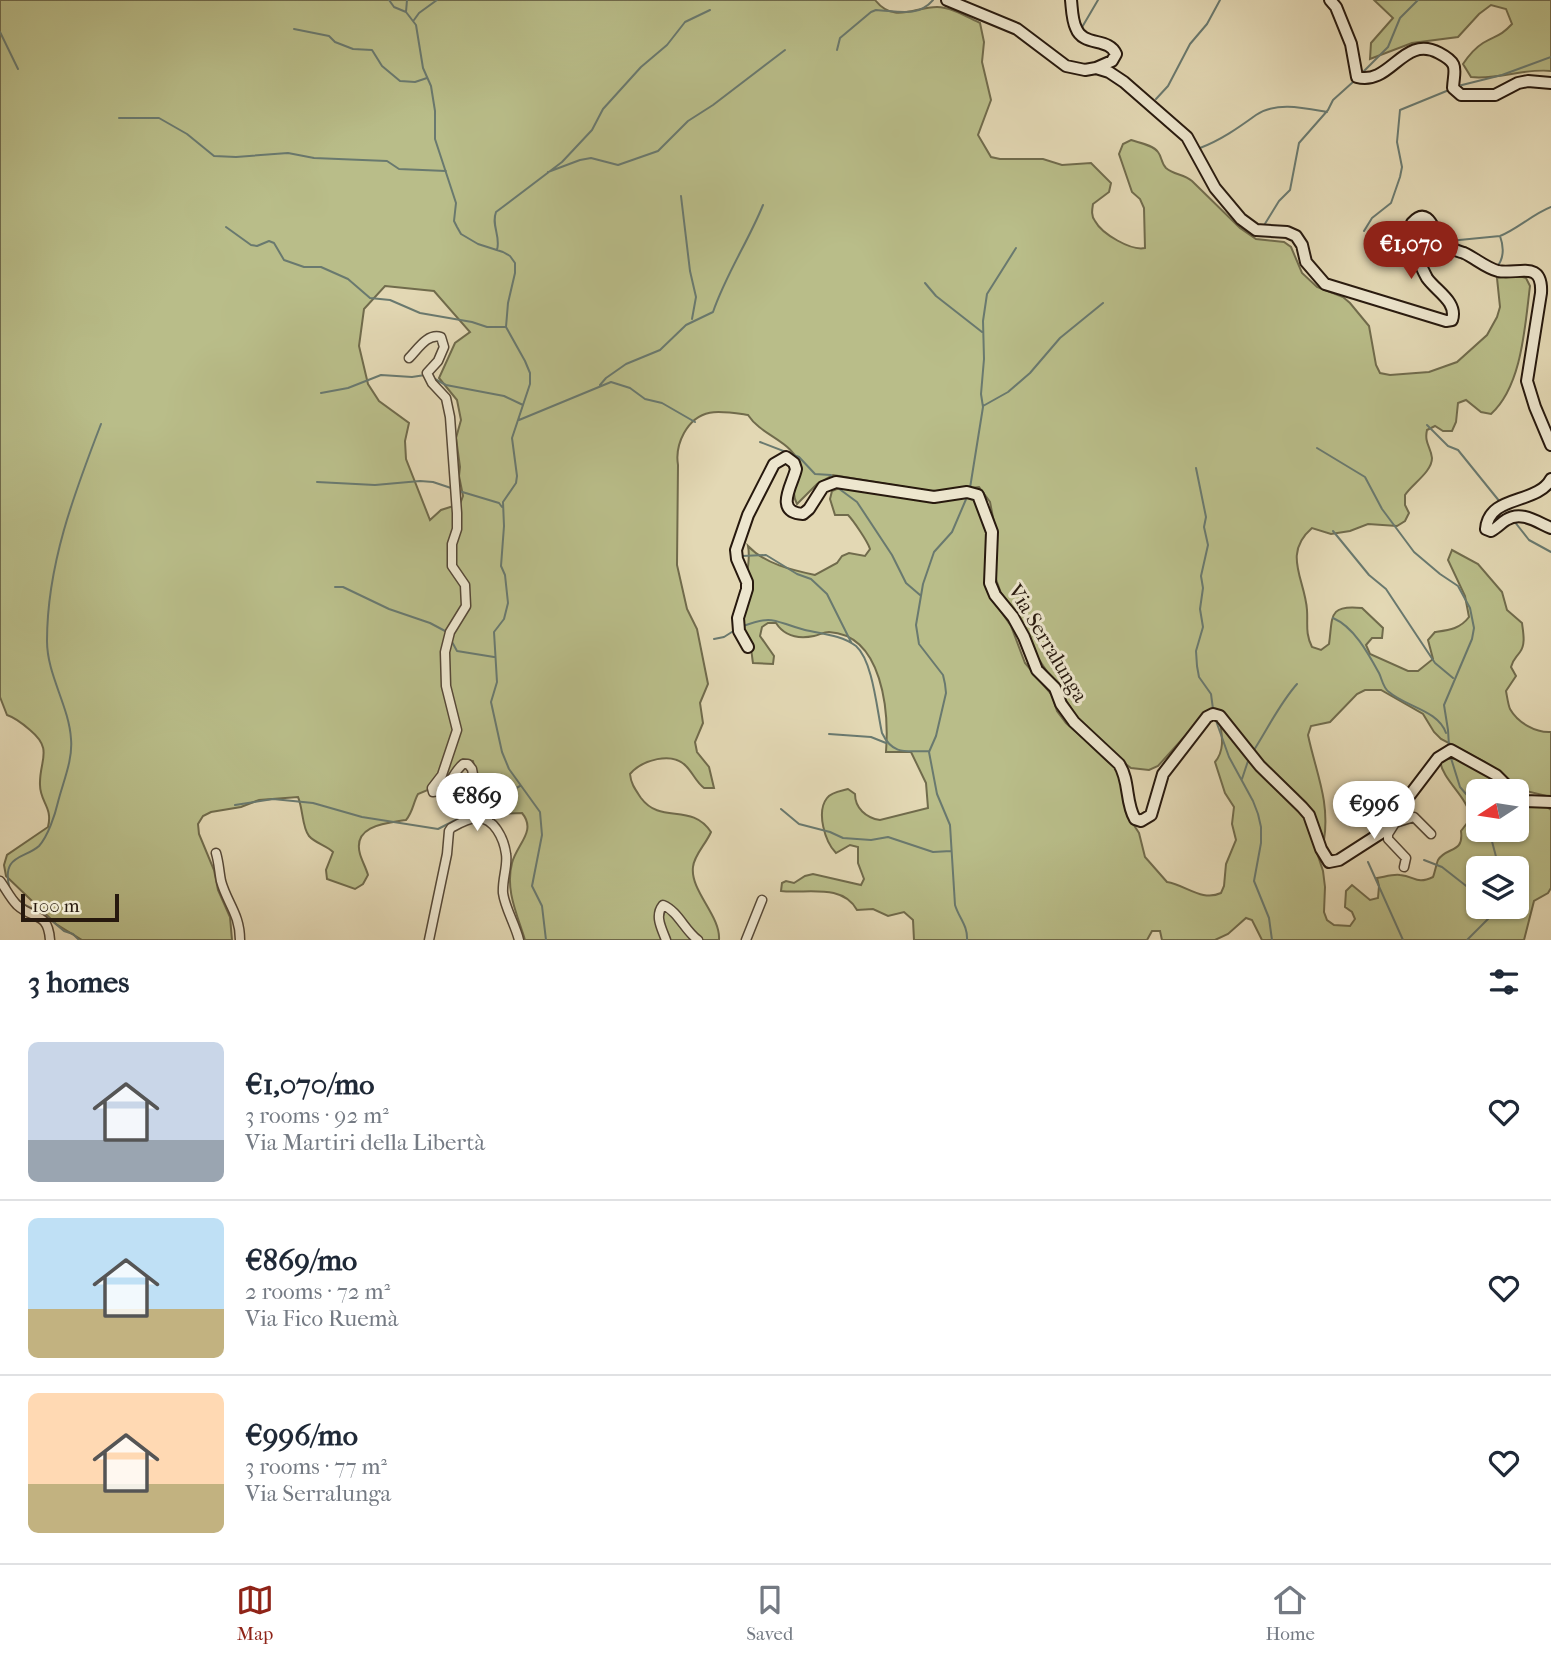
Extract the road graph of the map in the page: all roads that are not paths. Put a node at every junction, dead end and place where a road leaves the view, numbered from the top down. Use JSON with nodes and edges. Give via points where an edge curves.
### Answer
{"nodes":[{"id":1,"x":947,"y":0,"type":"edge"},
{"id":2,"x":1071,"y":0,"type":"edge"},
{"id":3,"x":1330,"y":0,"type":"edge"},
{"id":4,"x":1337,"y":0,"type":"edge"},
{"id":5,"x":1343,"y":21,"type":"junction"},
{"id":6,"x":1096,"y":68,"type":"junction"},
{"id":7,"x":1551,"y":83,"type":"edge"},
{"id":8,"x":409,"y":358,"type":"dead end"},
{"id":9,"x":1551,"y":445,"type":"edge"},
{"id":10,"x":1551,"y":479,"type":"edge"},
{"id":11,"x":1551,"y":528,"type":"edge"},
{"id":12,"x":748,"y":647,"type":"dead end"},
{"id":13,"x":1500,"y":779,"type":"edge"},
{"id":14,"x":1530,"y":801,"type":"edge"},
{"id":15,"x":1551,"y":802,"type":"edge"},
{"id":16,"x":488,"y":820,"type":"junction"},
{"id":17,"x":1393,"y":820,"type":"junction"},
{"id":18,"x":1432,"y":834,"type":"dead end"},
{"id":19,"x":216,"y":853,"type":"dead end"},
{"id":20,"x":1404,"y":867,"type":"dead end"},
{"id":21,"x":0,"y":881,"type":"edge"},
{"id":22,"x":762,"y":900,"type":"dead end"},
{"id":23,"x":50,"y":940,"type":"edge"},
{"id":24,"x":240,"y":940,"type":"edge"},
{"id":25,"x":429,"y":940,"type":"edge"},
{"id":26,"x":519,"y":940,"type":"edge"},
{"id":27,"x":666,"y":940,"type":"edge"},
{"id":28,"x":698,"y":940,"type":"edge"},
{"id":29,"x":746,"y":940,"type":"edge"}],
"edges":[{"from":1,"to":6,"type":"street","via":[[1017,29],[1066,66]]},
{"from":2,"to":6,"type":"street","via":[[1080,36],[1109,46],[1116,54]]},
{"from":3,"to":5,"type":"street"},
{"from":4,"to":5,"type":"street"},
{"from":5,"to":7,"type":"street","via":[[1357,77],[1370,78],[1413,49],[1428,47],[1455,66],[1453,88],[1461,94],[1495,95],[1518,83]]},
{"from":6,"to":9,"type":"street","via":[[1109,72],[1187,136],[1215,188],[1241,219],[1256,230],[1296,236],[1306,262],[1325,284],[1449,322],[1453,310],[1425,274],[1412,231],[1414,220],[1423,217],[1446,246],[1498,271],[1527,270],[1537,275],[1541,293],[1528,381]]},
{"from":8,"to":16,"type":"street","via":[[427,338],[441,337],[444,346],[427,373],[446,398],[450,417],[457,513],[452,566],[465,585],[466,606],[444,652],[456,737],[442,775],[432,788],[441,791],[458,768],[468,764],[481,811]]},
{"from":10,"to":11,"type":"street","via":[[1542,491],[1504,504],[1486,529],[1492,531],[1518,516]]},
{"from":12,"to":17,"type":"street","name":"Via Serralunga","via":[[738,618],[747,582],[736,550],[748,515],[780,459],[790,459],[796,469],[786,498],[797,514],[809,509],[822,486],[836,482],[934,497],[975,493],[984,504],[992,531],[990,583],[995,595],[1013,617],[1037,670],[1055,688],[1073,722],[1125,773],[1135,819],[1141,821],[1151,814],[1163,774],[1213,714],[1220,716],[1302,807],[1329,862],[1381,833]]},
{"from":13,"to":17,"type":"street","name":"Via Serralunga","via":[[1451,750],[1438,758]]},
{"from":14,"to":15,"type":"street"},
{"from":16,"to":25,"type":"street","via":[[477,817],[451,828]]},
{"from":16,"to":26,"type":"street","via":[[496,827],[506,853],[502,886]]},
{"from":17,"to":18,"type":"street","via":[[1414,817]]},
{"from":17,"to":20,"type":"street","via":[[1388,839],[1406,858]]},
{"from":19,"to":24,"type":"street","via":[[221,881],[238,918]]},
{"from":21,"to":23,"type":"street","via":[[15,904],[46,922]]},
{"from":22,"to":29,"type":"street"},
{"from":27,"to":28,"type":"street","via":[[658,919],[663,905]]}]}
